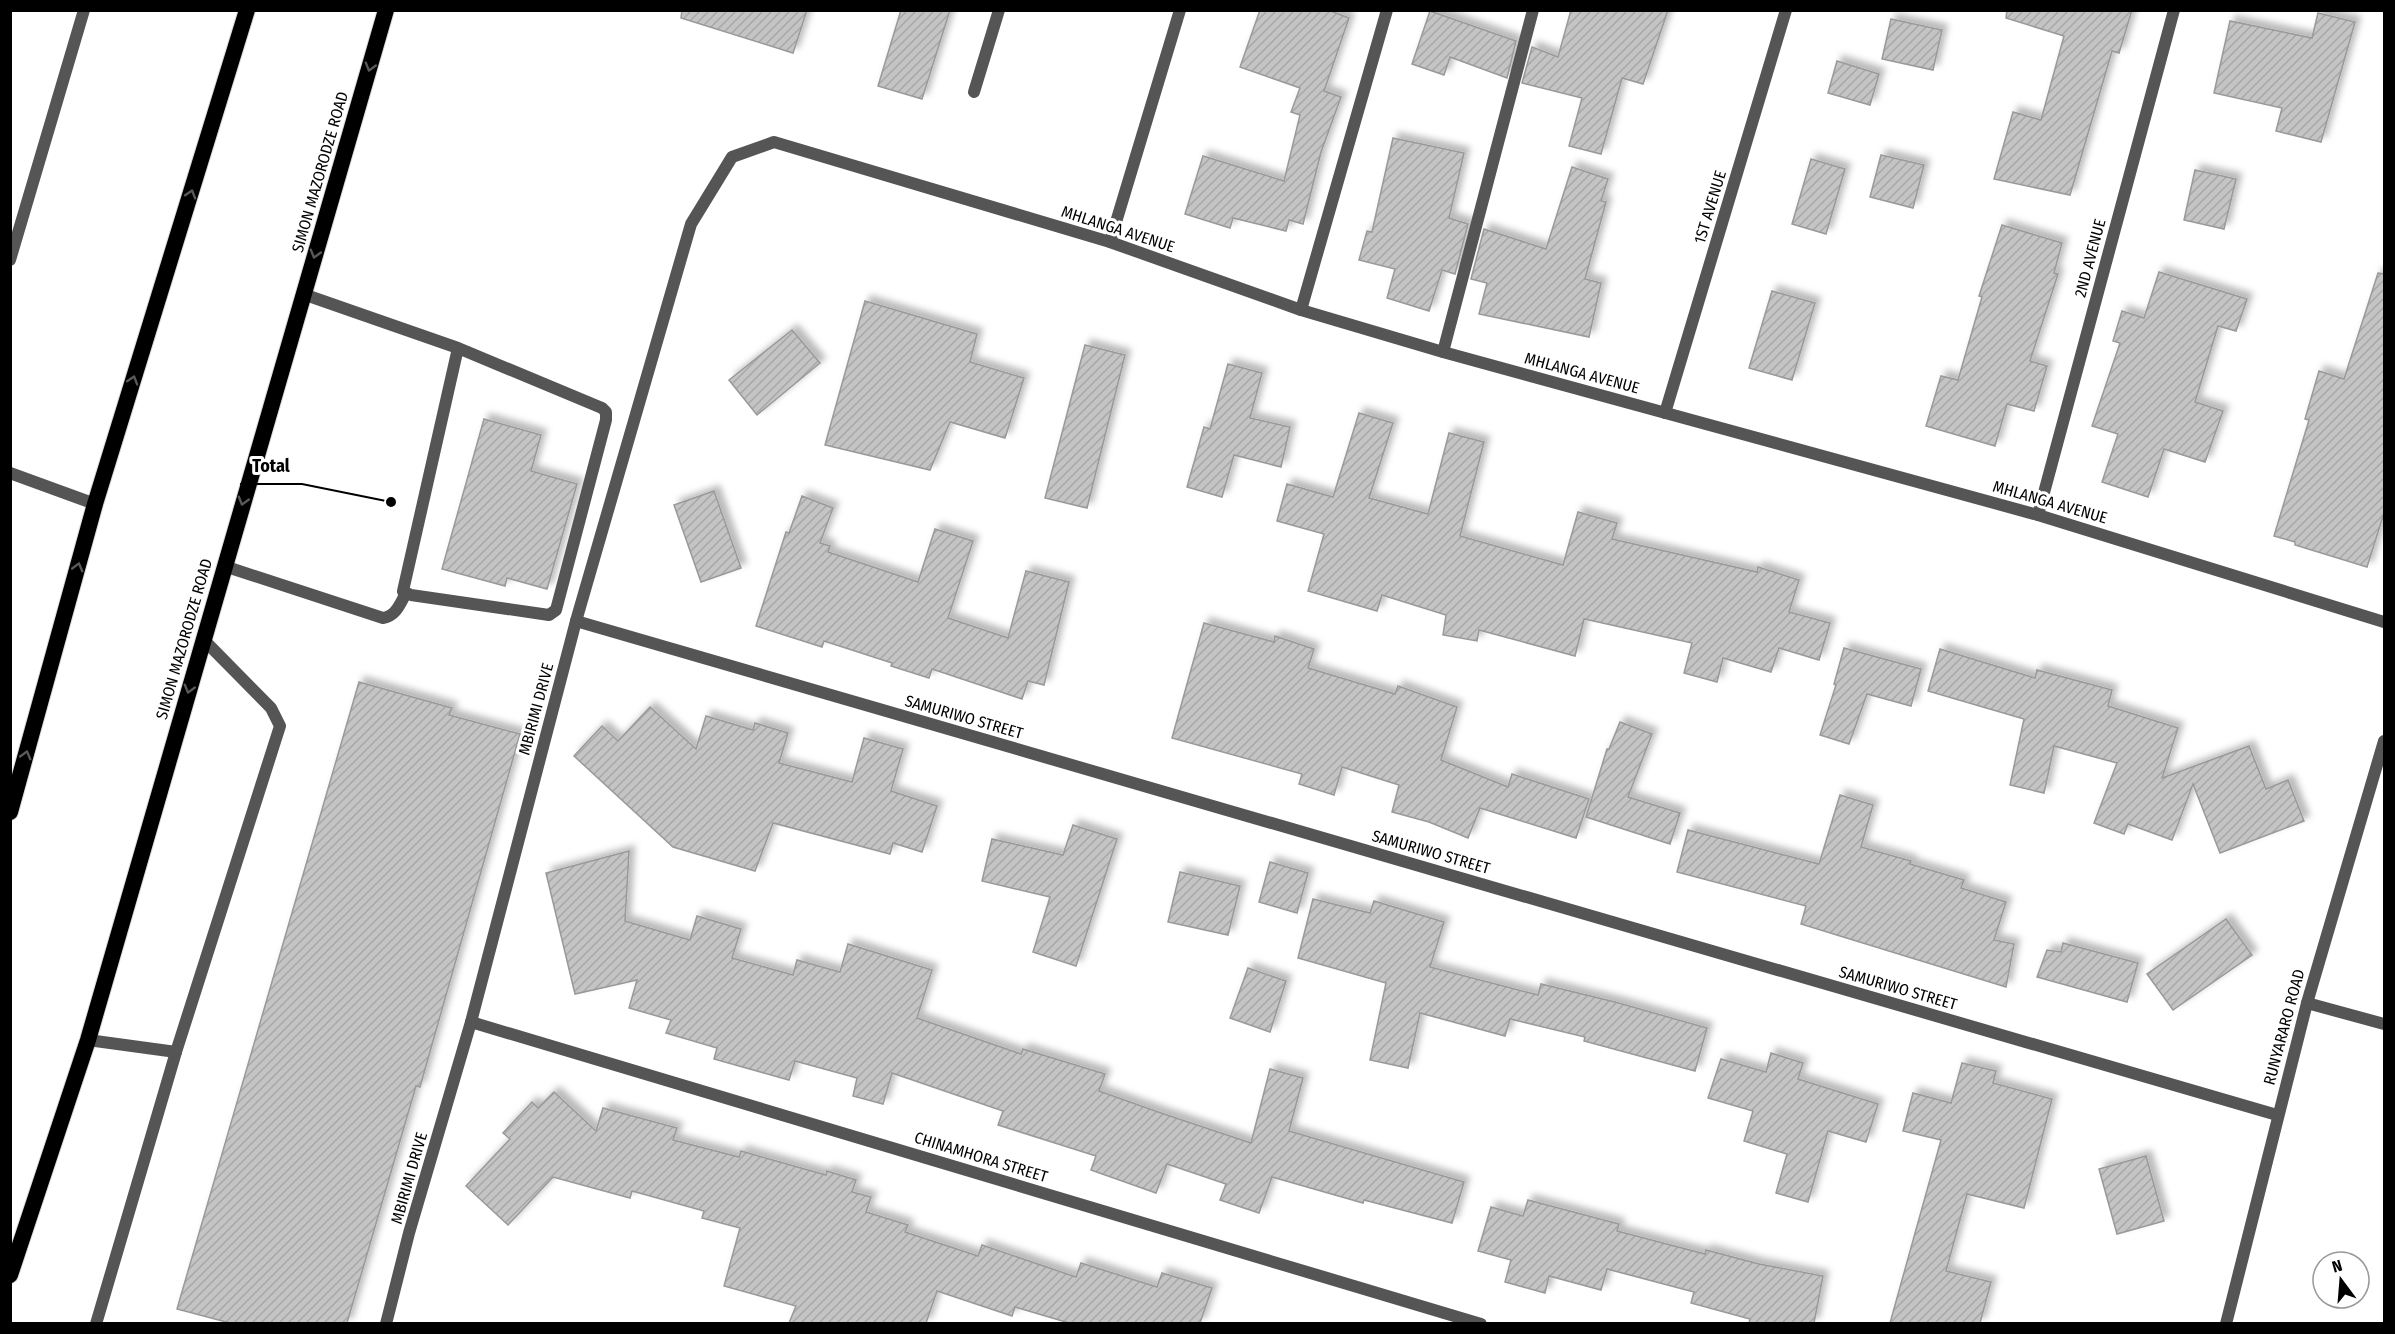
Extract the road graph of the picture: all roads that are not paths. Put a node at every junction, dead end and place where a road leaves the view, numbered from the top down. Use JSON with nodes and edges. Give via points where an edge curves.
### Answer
{"nodes":[{"id":1,"x":84,"y":10,"type":"edge"},
{"id":2,"x":247,"y":10,"type":"edge"},
{"id":3,"x":386,"y":10,"type":"edge"},
{"id":4,"x":999,"y":10,"type":"edge"},
{"id":5,"x":1180,"y":10,"type":"edge"},
{"id":6,"x":1387,"y":10,"type":"edge"},
{"id":7,"x":1533,"y":10,"type":"edge"},
{"id":8,"x":1786,"y":10,"type":"edge"},
{"id":9,"x":2174,"y":10,"type":"edge"},
{"id":10,"x":975,"y":92,"type":"dead end"},
{"id":11,"x":774,"y":141,"type":"joint"},
{"id":12,"x":1110,"y":242,"type":"junction"},
{"id":13,"x":10,"y":260,"type":"edge"},
{"id":14,"x":303,"y":294,"type":"junction"},
{"id":15,"x":1301,"y":310,"type":"junction"},
{"id":16,"x":458,"y":348,"type":"junction"},
{"id":17,"x":1443,"y":352,"type":"junction"},
{"id":18,"x":1665,"y":413,"type":"junction"},
{"id":19,"x":10,"y":473,"type":"edge"},
{"id":20,"x":95,"y":504,"type":"junction"},
{"id":21,"x":2038,"y":514,"type":"junction"},
{"id":22,"x":224,"y":566,"type":"junction"},
{"id":23,"x":406,"y":593,"type":"junction"},
{"id":24,"x":576,"y":621,"type":"junction"},
{"id":25,"x":2385,"y":622,"type":"edge"},
{"id":26,"x":203,"y":639,"type":"junction"},
{"id":27,"x":2385,"y":741,"type":"edge"},
{"id":28,"x":10,"y":812,"type":"edge"},
{"id":29,"x":2307,"y":1003,"type":"junction"},
{"id":30,"x":471,"y":1022,"type":"junction"},
{"id":31,"x":2385,"y":1024,"type":"edge"},
{"id":32,"x":88,"y":1040,"type":"junction"},
{"id":33,"x":176,"y":1052,"type":"junction"},
{"id":34,"x":2277,"y":1115,"type":"junction"},
{"id":35,"x":10,"y":1275,"type":"edge"},
{"id":36,"x":96,"y":1323,"type":"edge"},
{"id":37,"x":386,"y":1323,"type":"edge"},
{"id":38,"x":1481,"y":1323,"type":"edge"},
{"id":39,"x":2226,"y":1323,"type":"edge"}],
"edges":[{"from":1,"to":13,"type":"street"},
{"from":20,"to":2,"type":"highway","one_way":true},
{"from":3,"to":14,"type":"highway","name":"SIMON MAZORODZE ROAD","one_way":true},
{"from":4,"to":10,"type":"street"},
{"from":5,"to":12,"type":"street"},
{"from":6,"to":15,"type":"street"},
{"from":7,"to":17,"type":"street"},
{"from":8,"to":18,"type":"street","name":"1ST AVENUE"},
{"from":9,"to":21,"type":"street","name":"2ND AVENUE"},
{"from":11,"to":12,"type":"street","name":"MHLANGA AVENUE"},
{"from":11,"to":24,"type":"street","name":"MBIRIMI DRIVE","via":[[732,157],[691,224]]},
{"from":12,"to":15,"type":"street","name":"MHLANGA AVENUE"},
{"from":14,"to":16,"type":"street"},
{"from":14,"to":22,"type":"highway","name":"SIMON MAZORODZE ROAD","one_way":true},
{"from":15,"to":17,"type":"street","name":"MHLANGA AVENUE"},
{"from":16,"to":23,"type":"street","via":[[402,587]]},
{"from":16,"to":23,"type":"street","via":[[602,408],[606,420],[554,612],[546,615]]},
{"from":17,"to":18,"type":"street","name":"MHLANGA AVENUE"},
{"from":18,"to":21,"type":"street","name":"MHLANGA AVENUE"},
{"from":19,"to":20,"type":"street"},
{"from":28,"to":20,"type":"highway","one_way":true},
{"from":21,"to":25,"type":"street","name":"MHLANGA AVENUE"},
{"from":22,"to":23,"type":"street","via":[[383,618],[395,612]]},
{"from":22,"to":26,"type":"highway","name":"SIMON MAZORODZE ROAD"},
{"from":24,"to":30,"type":"street","name":"MBIRIMI DRIVE"},
{"from":24,"to":34,"type":"street","name":"SAMURIWO STREET"},
{"from":26,"to":32,"type":"highway","name":"SIMON MAZORODZE ROAD","one_way":true},
{"from":26,"to":33,"type":"street","via":[[270,708],[280,726]]},
{"from":27,"to":29,"type":"street","name":"RUNYARARO ROAD"},
{"from":29,"to":31,"type":"street"},
{"from":29,"to":34,"type":"street","name":"RUNYARARO ROAD"},
{"from":30,"to":37,"type":"street","name":"MBIRIMI DRIVE"},
{"from":30,"to":38,"type":"street","name":"CHINAMHORA STREET"},
{"from":32,"to":33,"type":"street"},
{"from":32,"to":35,"type":"highway","name":"SIMON MAZORODZE ROAD"},
{"from":33,"to":36,"type":"street"},
{"from":34,"to":39,"type":"street","name":"RUNYARARO ROAD"}]}
